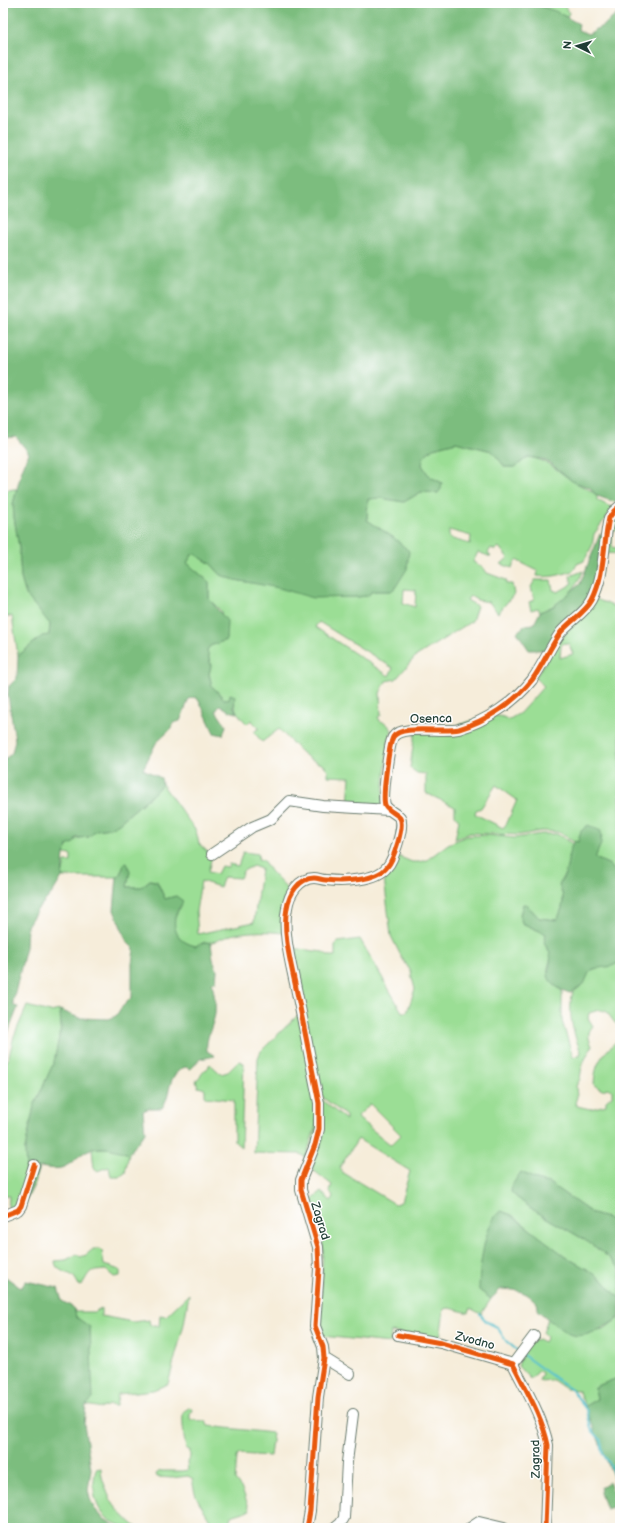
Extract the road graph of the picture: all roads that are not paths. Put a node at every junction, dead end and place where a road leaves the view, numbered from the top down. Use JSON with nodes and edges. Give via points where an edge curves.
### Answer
{"nodes":[{"id":1,"x":620,"y":506,"type":"edge"},
{"id":2,"x":389,"y":810,"type":"junction"},
{"id":3,"x":212,"y":854,"type":"dead end"},
{"id":4,"x":288,"y":947,"type":"joint"},
{"id":5,"x":34,"y":1165,"type":"dead end"},
{"id":6,"x":3,"y":1216,"type":"edge"},
{"id":7,"x":398,"y":1335,"type":"dead end"},
{"id":8,"x":534,"y":1336,"type":"dead end"},
{"id":9,"x":518,"y":1356,"type":"junction"},
{"id":10,"x":324,"y":1358,"type":"junction"},
{"id":11,"x":350,"y":1374,"type":"dead end"},
{"id":12,"x":353,"y":1414,"type":"dead end"},
{"id":13,"x":307,"y":1528,"type":"edge"},
{"id":14,"x":335,"y":1528,"type":"edge"},
{"id":15,"x":470,"y":1528,"type":"edge"},
{"id":16,"x":504,"y":1528,"type":"edge"},
{"id":17,"x":545,"y":1528,"type":"edge"}],
"edges":[{"from":1,"to":2,"type":"street","name":"Osenca","via":[[609,518],[601,576],[591,602],[562,632],[532,680],[519,695],[500,710],[458,729],[442,732],[405,729],[392,738],[384,797]]},
{"from":2,"to":3,"type":"street","via":[[289,801],[271,819],[252,827]]},
{"from":2,"to":4,"type":"street","name":"Osenca","via":[[399,816],[402,822],[389,866],[374,876],[343,881],[314,878],[304,880],[296,886],[286,909]]},
{"from":4,"to":10,"type":"street","name":"Zagrad","via":[[319,1103],[320,1129],[301,1180],[301,1190],[318,1248],[315,1326],[323,1347]]},
{"from":5,"to":6,"type":"street","via":[[22,1206]]},
{"from":7,"to":9,"type":"street","name":"Zvodno"},
{"from":8,"to":9,"type":"street"},
{"from":9,"to":17,"type":"street","name":"Zagrad","via":[[528,1394],[546,1434],[548,1445]]},
{"from":10,"to":11,"type":"street"},
{"from":10,"to":13,"type":"street","name":"Zagrad","via":[[318,1397]]},
{"from":12,"to":14,"type":"street","via":[[346,1462],[344,1518]]},
{"from":15,"to":16,"type":"street","via":[[478,1522]]}]}
